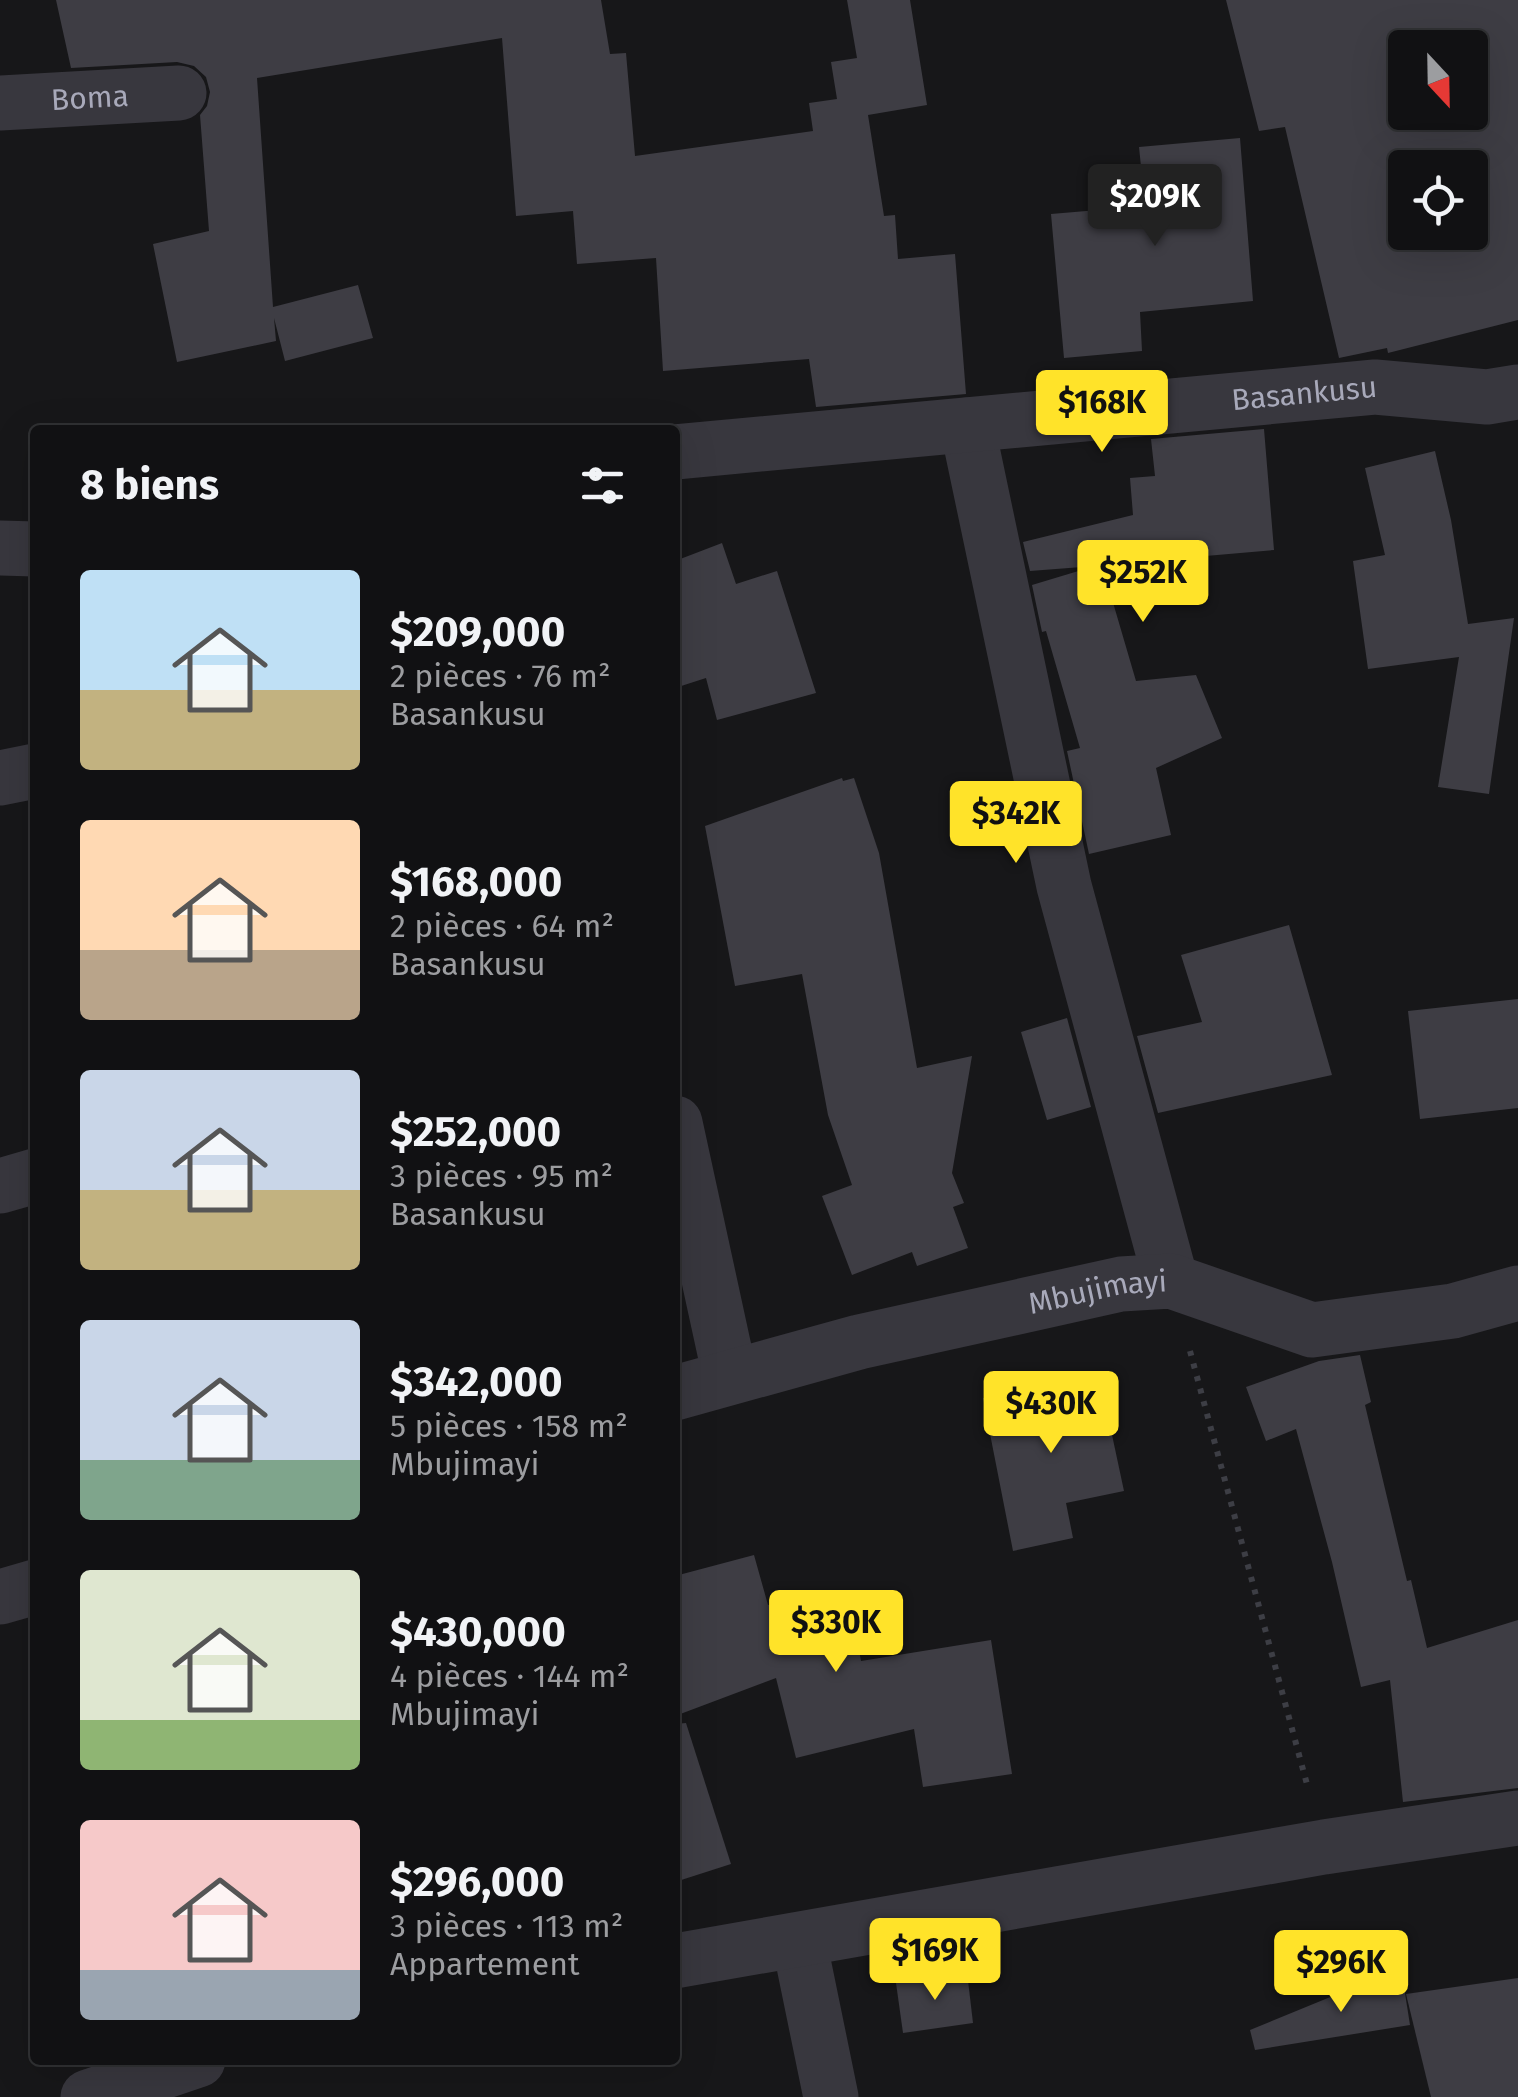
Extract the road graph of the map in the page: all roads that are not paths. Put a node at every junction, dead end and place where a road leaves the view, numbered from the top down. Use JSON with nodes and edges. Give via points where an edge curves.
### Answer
{"nodes":[{"id":1,"x":179,"y":94,"type":"dead end"},
{"id":2,"x":0,"y":103,"type":"edge"},
{"id":3,"x":1518,"y":392,"type":"edge"},
{"id":4,"x":967,"y":425,"type":"junction"},
{"id":5,"x":680,"y":452,"type":"edge"},
{"id":6,"x":0,"y":548,"type":"edge"},
{"id":7,"x":30,"y":550,"type":"edge"},
{"id":8,"x":30,"y":771,"type":"edge"},
{"id":9,"x":0,"y":778,"type":"edge"},
{"id":10,"x":680,"y":1147,"type":"edge"},
{"id":11,"x":30,"y":1177,"type":"edge"},
{"id":12,"x":0,"y":1186,"type":"edge"},
{"id":13,"x":1170,"y":1281,"type":"junction"},
{"id":14,"x":1518,"y":1293,"type":"edge"},
{"id":15,"x":730,"y":1376,"type":"junction"},
{"id":16,"x":680,"y":1391,"type":"edge"},
{"id":17,"x":30,"y":1588,"type":"edge"},
{"id":18,"x":0,"y":1597,"type":"edge"},
{"id":19,"x":1518,"y":1818,"type":"edge"},
{"id":20,"x":799,"y":1941,"type":"junction"},
{"id":21,"x":680,"y":1960,"type":"edge"},
{"id":22,"x":183,"y":2065,"type":"edge"},
{"id":23,"x":88,"y":2097,"type":"edge"},
{"id":24,"x":831,"y":2097,"type":"edge"}],
"edges":[{"from":1,"to":2,"type":"street","name":"Boma"},
{"from":3,"to":4,"type":"street","name":"Basankusu","via":[[1487,397],[1375,388]]},
{"from":4,"to":5,"type":"street","name":"Basankusu"},
{"from":4,"to":13,"type":"street","via":[[1064,886]]},
{"from":6,"to":7,"type":"street"},
{"from":8,"to":9,"type":"street"},
{"from":10,"to":15,"type":"street"},
{"from":11,"to":12,"type":"street"},
{"from":13,"to":14,"type":"street","name":"Mbujimayi","via":[[1312,1330],[1453,1311]]},
{"from":13,"to":15,"type":"street","name":"Mbujimayi","via":[[1122,1284]]},
{"from":15,"to":16,"type":"street","name":"Mbujimayi"},
{"from":17,"to":18,"type":"street"},
{"from":19,"to":20,"type":"street"},
{"from":20,"to":21,"type":"street"},
{"from":20,"to":24,"type":"street"},
{"from":22,"to":23,"type":"street"}]}
